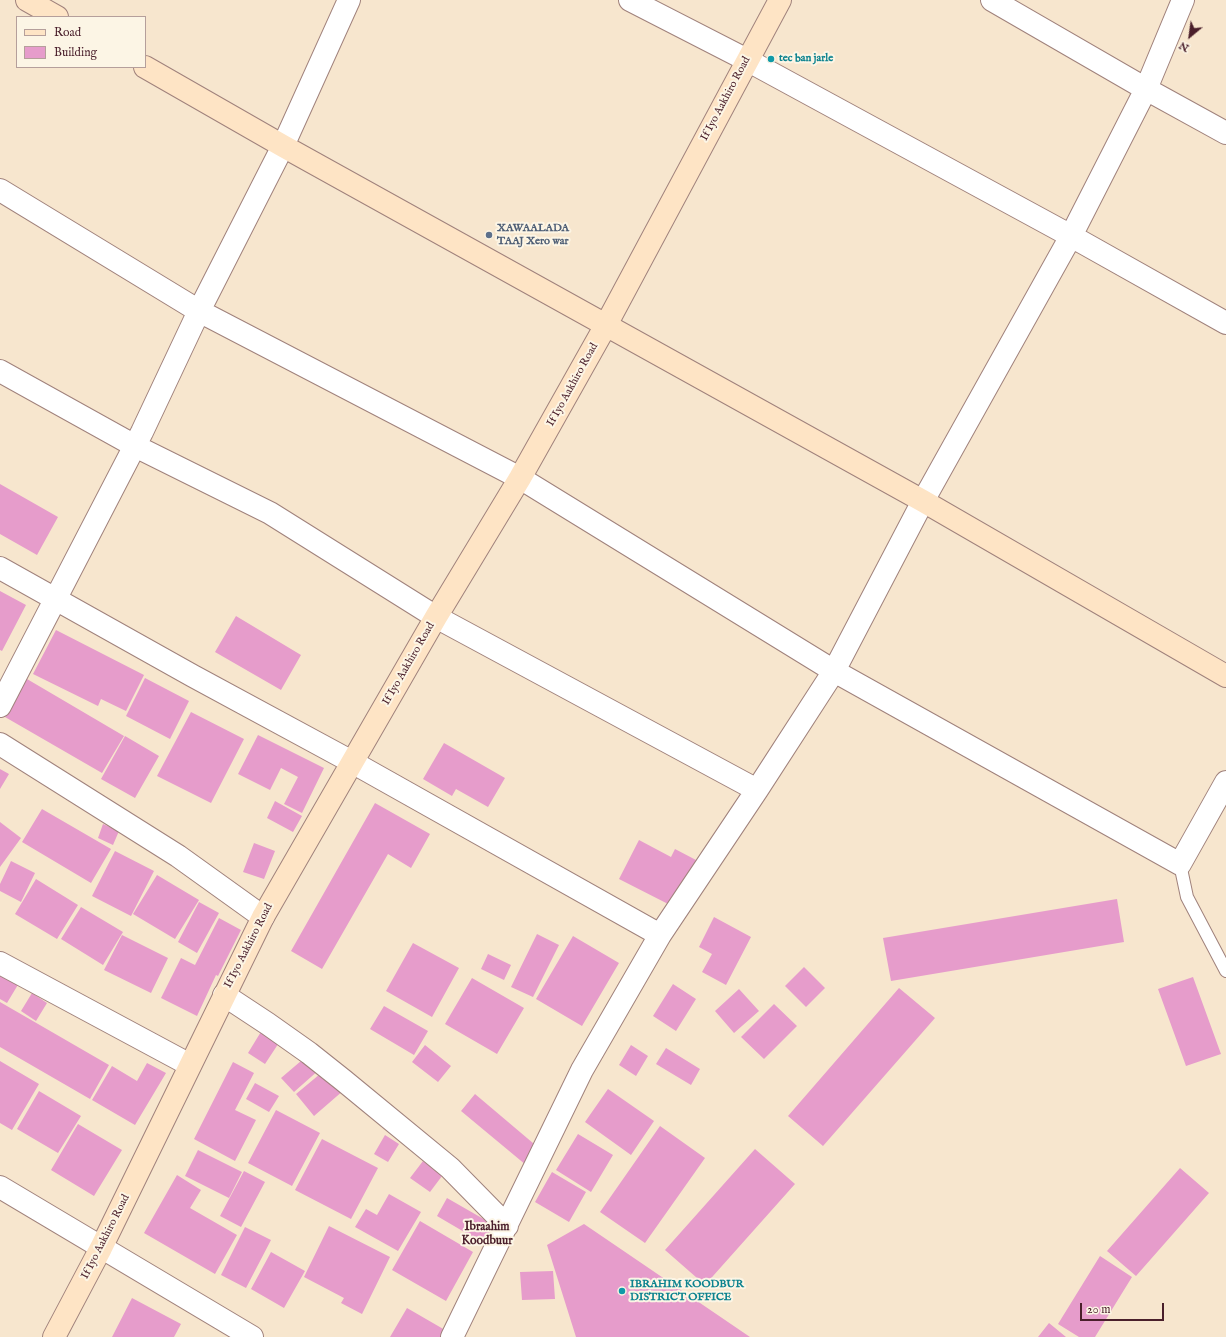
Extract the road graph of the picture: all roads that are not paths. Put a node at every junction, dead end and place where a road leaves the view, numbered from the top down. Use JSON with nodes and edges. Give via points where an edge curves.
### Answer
{"nodes":[{"id":1,"x":27,"y":0,"type":"edge"},
{"id":2,"x":349,"y":0,"type":"edge"},
{"id":3,"x":630,"y":0,"type":"edge"},
{"id":4,"x":780,"y":0,"type":"edge"},
{"id":5,"x":992,"y":0,"type":"edge"},
{"id":6,"x":1183,"y":0,"type":"edge"},
{"id":7,"x":55,"y":16,"type":"edge"},
{"id":8,"x":747,"y":60,"type":"junction"},
{"id":9,"x":146,"y":68,"type":"edge"},
{"id":10,"x":1146,"y":88,"type":"junction"},
{"id":11,"x":1226,"y":133,"type":"edge"},
{"id":12,"x":284,"y":146,"type":"junction"},
{"id":13,"x":0,"y":190,"type":"edge"},
{"id":14,"x":1071,"y":236,"type":"junction"},
{"id":15,"x":199,"y":311,"type":"junction"},
{"id":16,"x":1226,"y":323,"type":"edge"},
{"id":17,"x":606,"y":325,"type":"junction"},
{"id":18,"x":0,"y":371,"type":"edge"},
{"id":19,"x":135,"y":446,"type":"junction"},
{"id":20,"x":520,"y":478,"type":"junction"},
{"id":21,"x":923,"y":501,"type":"junction"},
{"id":22,"x":0,"y":568,"type":"edge"},
{"id":23,"x":55,"y":600,"type":"junction"},
{"id":24,"x":436,"y":617,"type":"junction"},
{"id":25,"x":834,"y":671,"type":"junction"},
{"id":26,"x":1226,"y":676,"type":"edge"},
{"id":27,"x":0,"y":706,"type":"edge"},
{"id":28,"x":0,"y":744,"type":"edge"},
{"id":29,"x":352,"y":762,"type":"junction"},
{"id":30,"x":1226,"y":782,"type":"edge"},
{"id":31,"x":757,"y":790,"type":"junction"},
{"id":32,"x":1180,"y":864,"type":"junction"},
{"id":33,"x":263,"y":917,"type":"junction"},
{"id":34,"x":660,"y":934,"type":"junction"},
{"id":35,"x":0,"y":963,"type":"edge"},
{"id":36,"x":1226,"y":971,"type":"edge"},
{"id":37,"x":224,"y":995,"type":"junction"},
{"id":38,"x":190,"y":1065,"type":"junction"},
{"id":39,"x":0,"y":1188,"type":"edge"},
{"id":40,"x":507,"y":1226,"type":"junction"},
{"id":41,"x":101,"y":1248,"type":"junction"},
{"id":42,"x":54,"y":1337,"type":"edge"},
{"id":43,"x":252,"y":1337,"type":"edge"},
{"id":44,"x":452,"y":1337,"type":"edge"}],
"edges":[{"from":1,"to":7,"type":"street"},
{"from":2,"to":12,"type":"street"},
{"from":3,"to":8,"type":"street"},
{"from":4,"to":8,"type":"street","name":"If Iyo Aakhiro Road"},
{"from":5,"to":10,"type":"street"},
{"from":6,"to":10,"type":"street"},
{"from":8,"to":14,"type":"street"},
{"from":8,"to":17,"type":"street","name":"If Iyo Aakhiro Road"},
{"from":9,"to":12,"type":"street"},
{"from":10,"to":11,"type":"street"},
{"from":10,"to":14,"type":"street"},
{"from":12,"to":15,"type":"street"},
{"from":12,"to":17,"type":"street"},
{"from":13,"to":15,"type":"street"},
{"from":14,"to":16,"type":"street"},
{"from":14,"to":21,"type":"street"},
{"from":15,"to":19,"type":"street"},
{"from":15,"to":20,"type":"street"},
{"from":17,"to":20,"type":"street","name":"If Iyo Aakhiro Road"},
{"from":17,"to":21,"type":"street"},
{"from":18,"to":19,"type":"street"},
{"from":19,"to":23,"type":"street"},
{"from":19,"to":24,"type":"street","via":[[270,513]]},
{"from":20,"to":24,"type":"street","name":"If Iyo Aakhiro Road"},
{"from":20,"to":25,"type":"street"},
{"from":21,"to":25,"type":"street"},
{"from":21,"to":26,"type":"street"},
{"from":22,"to":23,"type":"street"},
{"from":23,"to":27,"type":"street"},
{"from":23,"to":29,"type":"street"},
{"from":24,"to":29,"type":"street","name":"If Iyo Aakhiro Road"},
{"from":24,"to":31,"type":"street"},
{"from":25,"to":31,"type":"street"},
{"from":25,"to":32,"type":"street"},
{"from":28,"to":33,"type":"street","via":[[178,856]]},
{"from":29,"to":33,"type":"street","name":"If Iyo Aakhiro Road"},
{"from":29,"to":34,"type":"street"},
{"from":30,"to":32,"type":"street"},
{"from":31,"to":34,"type":"street"},
{"from":32,"to":36,"type":"lane","via":[[1187,897]]},
{"from":33,"to":37,"type":"street","name":"If Iyo Aakhiro Road"},
{"from":34,"to":40,"type":"street","via":[[582,1070]]},
{"from":35,"to":38,"type":"street"},
{"from":37,"to":38,"type":"street","name":"If Iyo Aakhiro Road"},
{"from":37,"to":40,"type":"street","via":[[297,1044],[343,1080],[450,1168]]},
{"from":38,"to":41,"type":"street","name":"If Iyo Aakhiro Road"},
{"from":39,"to":41,"type":"street"},
{"from":40,"to":44,"type":"street"},
{"from":41,"to":42,"type":"street","name":"If Iyo Aakhiro Road"},
{"from":41,"to":43,"type":"street"}]}
